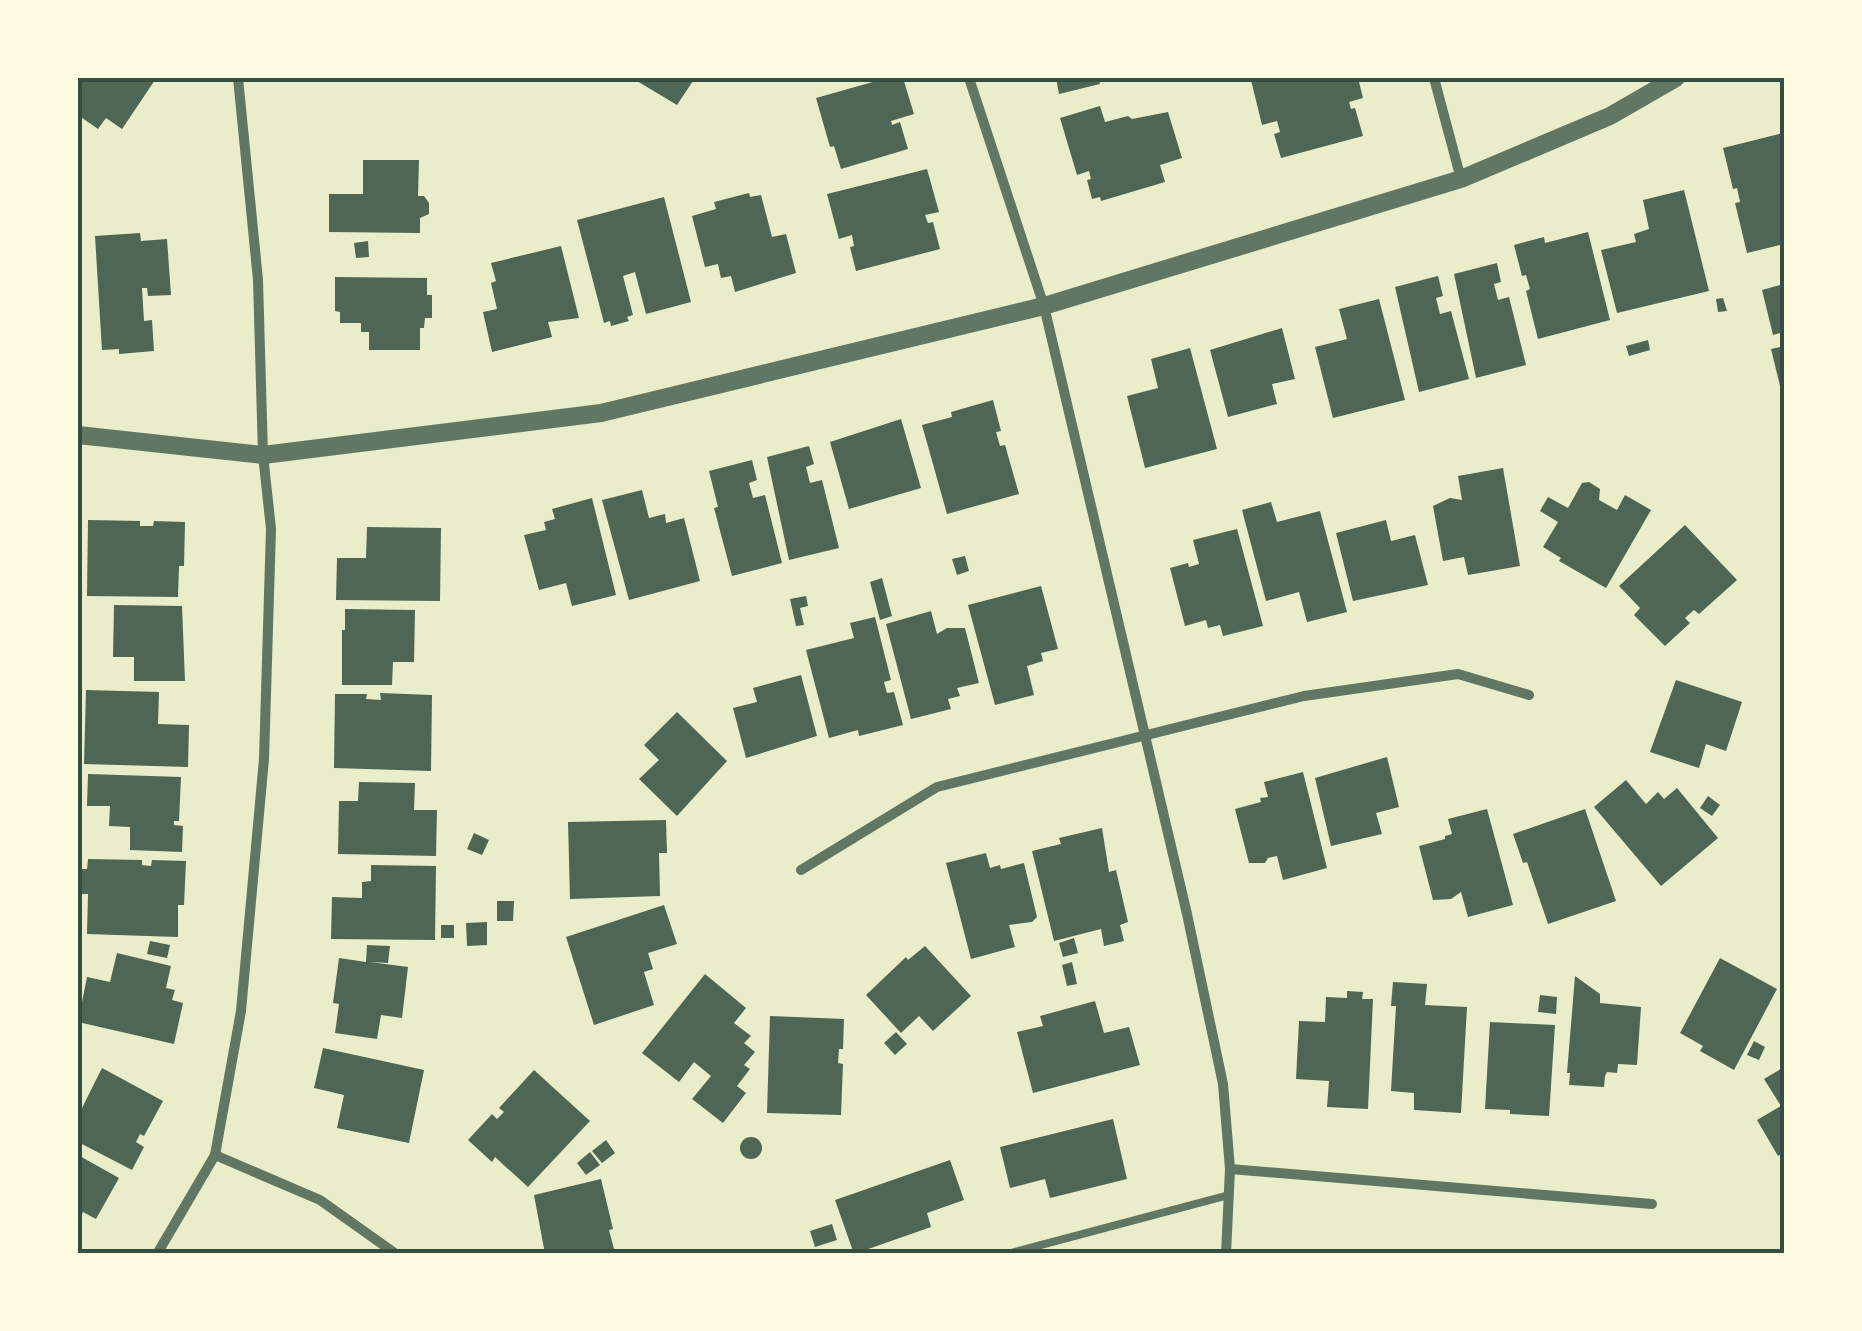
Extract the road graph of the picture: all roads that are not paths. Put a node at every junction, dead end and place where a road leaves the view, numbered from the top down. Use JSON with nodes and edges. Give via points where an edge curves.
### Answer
{"nodes":[{"id":1,"x":238,"y":78,"type":"edge"},
{"id":2,"x":969,"y":78,"type":"edge"},
{"id":3,"x":1434,"y":78,"type":"edge"},
{"id":4,"x":1676,"y":78,"type":"edge"},
{"id":5,"x":1461,"y":179,"type":"junction"},
{"id":6,"x":1044,"y":306,"type":"junction"},
{"id":7,"x":78,"y":435,"type":"edge"},
{"id":8,"x":263,"y":455,"type":"junction"},
{"id":9,"x":1530,"y":695,"type":"dead end"},
{"id":10,"x":1144,"y":736,"type":"junction"},
{"id":11,"x":802,"y":870,"type":"dead end"},
{"id":12,"x":216,"y":1155,"type":"junction"},
{"id":13,"x":1230,"y":1170,"type":"junction"},
{"id":14,"x":1229,"y":1196,"type":"junction"},
{"id":15,"x":1652,"y":1204,"type":"dead end"},
{"id":16,"x":157,"y":1254,"type":"edge"},
{"id":17,"x":396,"y":1254,"type":"edge"},
{"id":18,"x":1007,"y":1254,"type":"edge"},
{"id":19,"x":1226,"y":1254,"type":"edge"}],
"edges":[{"from":1,"to":8,"type":"street","via":[[258,280]]},
{"from":2,"to":6,"type":"street"},
{"from":3,"to":5,"type":"street"},
{"from":4,"to":5,"type":"street","via":[[1610,116]]},
{"from":5,"to":6,"type":"street"},
{"from":6,"to":8,"type":"street","via":[[601,413]]},
{"from":6,"to":10,"type":"street"},
{"from":7,"to":8,"type":"street"},
{"from":8,"to":12,"type":"street","via":[[271,529],[264,760],[241,1012]]},
{"from":9,"to":10,"type":"street","via":[[1458,674],[1304,696]]},
{"from":10,"to":11,"type":"street","via":[[938,787]]},
{"from":10,"to":13,"type":"street","via":[[1222,1084]]},
{"from":12,"to":16,"type":"street"},
{"from":12,"to":17,"type":"street","via":[[320,1200]]},
{"from":13,"to":14,"type":"street"},
{"from":13,"to":15,"type":"street"},
{"from":14,"to":18,"type":"lane"},
{"from":14,"to":19,"type":"street"}]}
